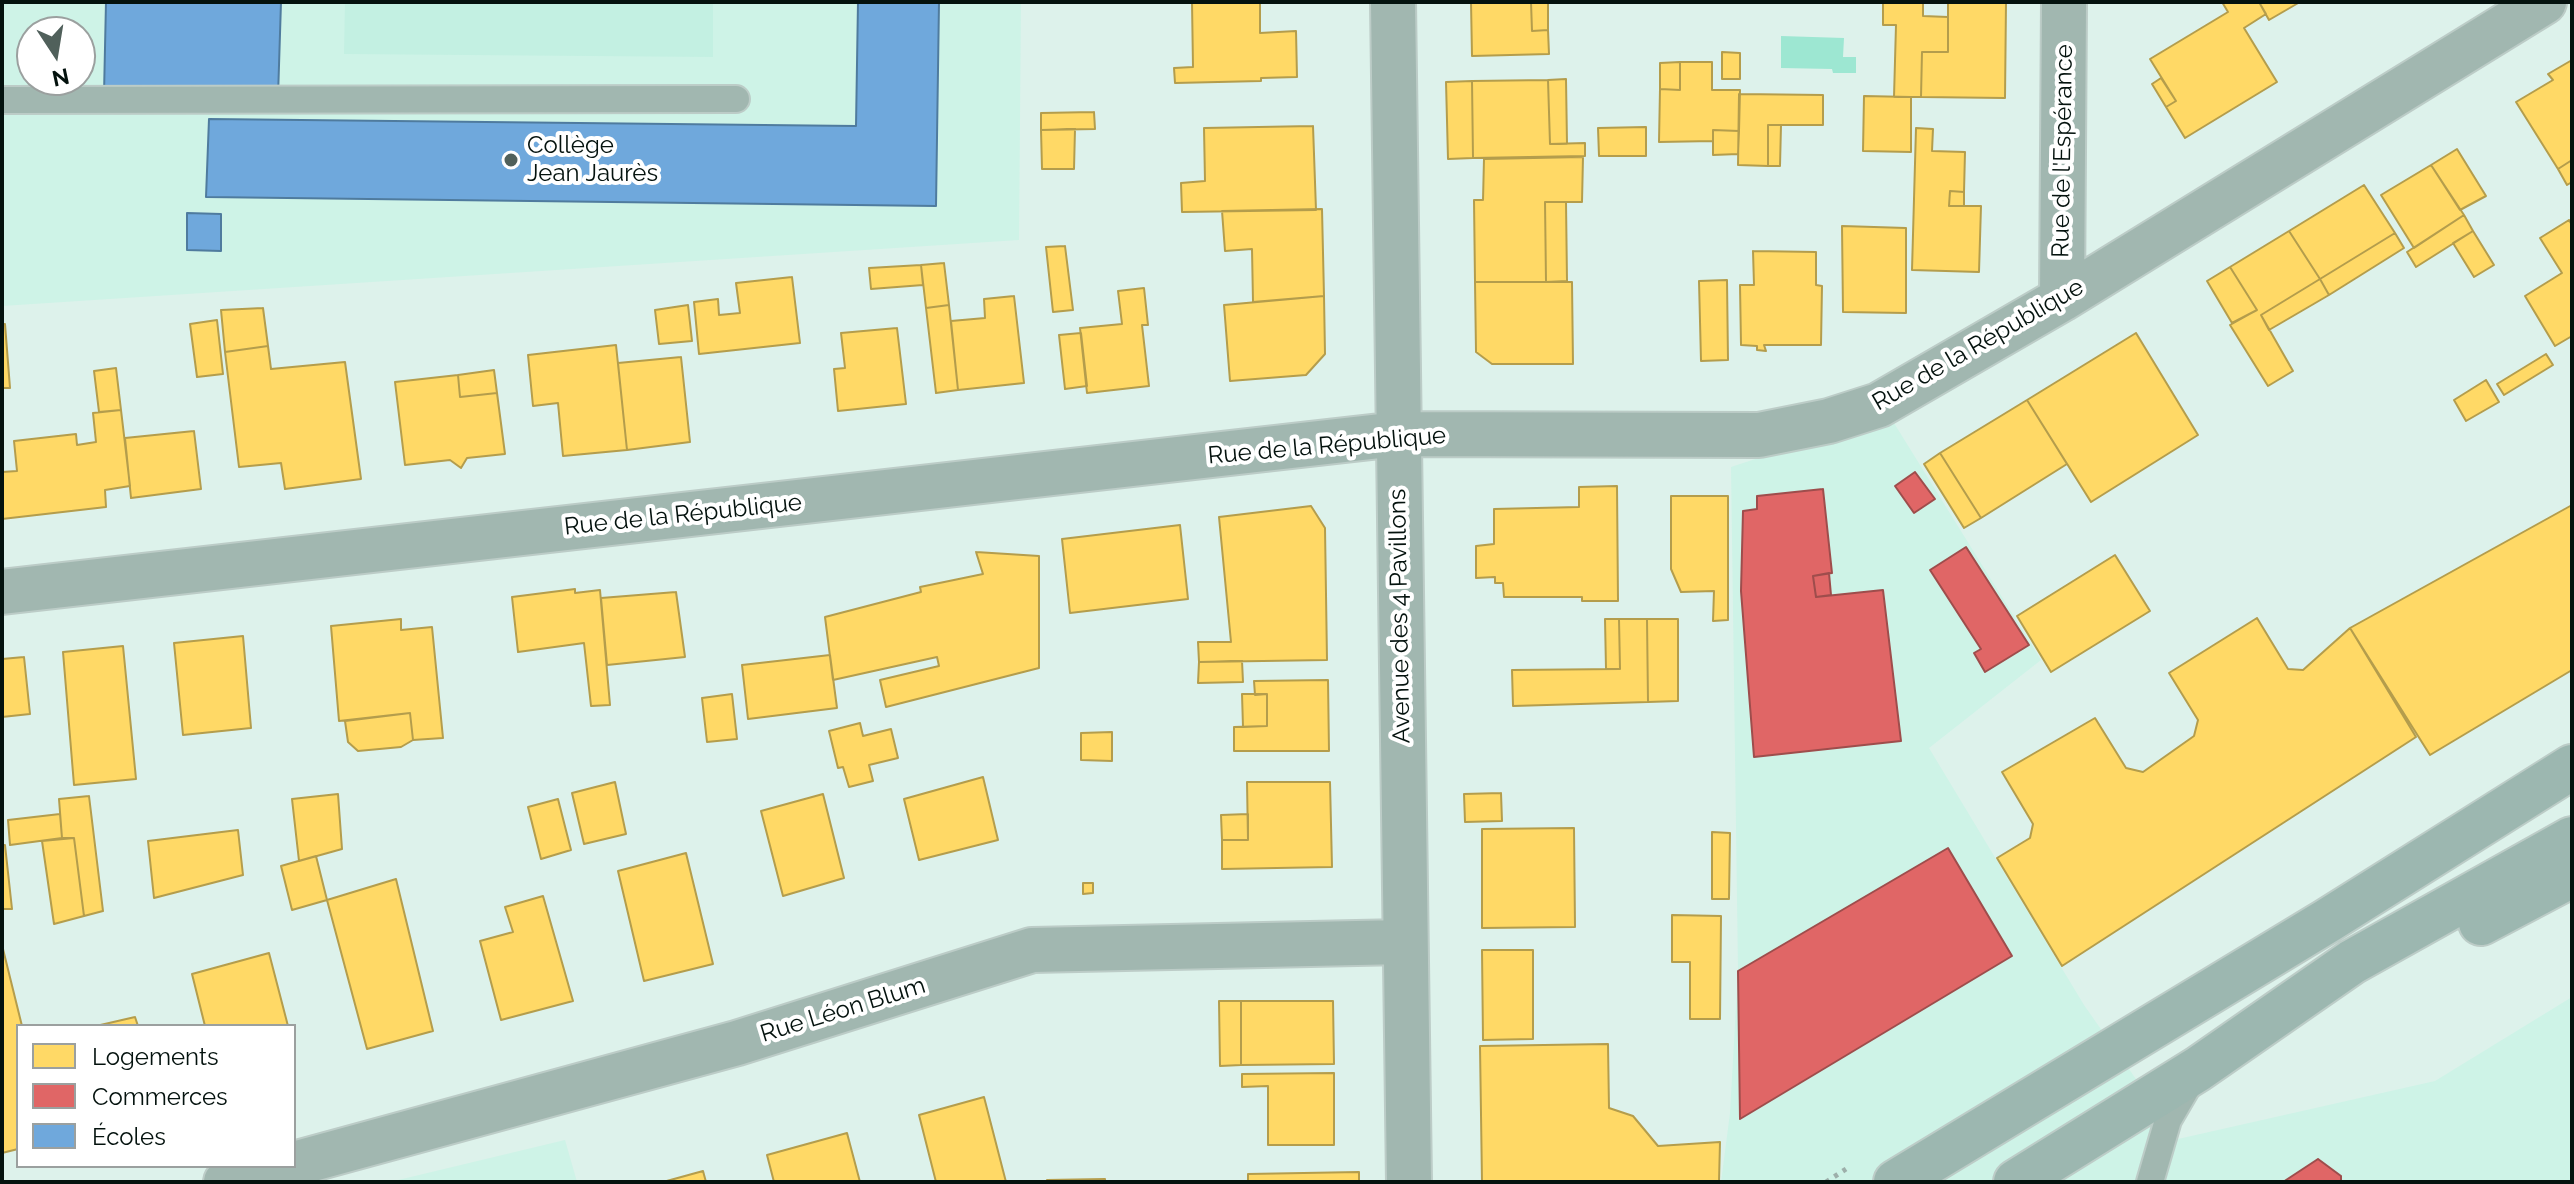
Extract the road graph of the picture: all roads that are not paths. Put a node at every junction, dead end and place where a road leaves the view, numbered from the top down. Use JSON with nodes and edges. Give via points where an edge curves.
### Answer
{"nodes":[{"id":1,"x":1393,"y":2,"type":"edge"},
{"id":2,"x":2064,"y":2,"type":"edge"},
{"id":3,"x":2544,"y":2,"type":"edge"},
{"id":4,"x":736,"y":99,"type":"dead end"},
{"id":5,"x":2,"y":100,"type":"edge"},
{"id":6,"x":2062,"y":299,"type":"junction"},
{"id":7,"x":1398,"y":434,"type":"junction"},
{"id":8,"x":2,"y":592,"type":"edge"},
{"id":9,"x":2572,"y":767,"type":"edge"},
{"id":10,"x":2572,"y":792,"type":"edge"},
{"id":11,"x":2572,"y":839,"type":"edge"},
{"id":12,"x":2572,"y":875,"type":"edge"},
{"id":13,"x":2327,"y":921,"type":"junction"},
{"id":14,"x":1403,"y":942,"type":"junction"},
{"id":15,"x":2198,"y":1069,"type":"junction"},
{"id":16,"x":296,"y":1163,"type":"edge"},
{"id":17,"x":278,"y":1168,"type":"edge"},
{"id":18,"x":226,"y":1182,"type":"edge"},
{"id":19,"x":1409,"y":1182,"type":"edge"},
{"id":20,"x":1896,"y":1182,"type":"edge"},
{"id":21,"x":2016,"y":1182,"type":"edge"},
{"id":22,"x":2150,"y":1182,"type":"edge"}],
"edges":[{"from":1,"to":7,"type":"street","name":"Avenue des 4 Pavillons"},
{"from":2,"to":6,"type":"street","name":"Rue de l'Espérance"},
{"from":3,"to":6,"type":"street","name":"Rue de la République"},
{"from":4,"to":5,"type":"lane"},
{"from":6,"to":7,"type":"street","name":"Rue de la République","via":[[1879,405],[1829,421],[1759,435]]},
{"from":7,"to":8,"type":"street","name":"Rue de la République"},
{"from":7,"to":14,"type":"street","name":"Avenue des 4 Pavillons"},
{"from":9,"to":13,"type":"main road"},
{"from":10,"to":13,"type":"main road"},
{"from":11,"to":15,"type":"main road","via":[[2352,962]]},
{"from":12,"to":15,"type":"main road"},
{"from":13,"to":20,"type":"main road"},
{"from":14,"to":16,"type":"street","name":"Rue Léon Blum","via":[[1032,950],[737,1043]]},
{"from":14,"to":19,"type":"street","name":"Avenue des 4 Pavillons"},
{"from":15,"to":21,"type":"main road"},
{"from":15,"to":22,"type":"lane","via":[[2168,1120]]},
{"from":17,"to":18,"type":"street"}]}
